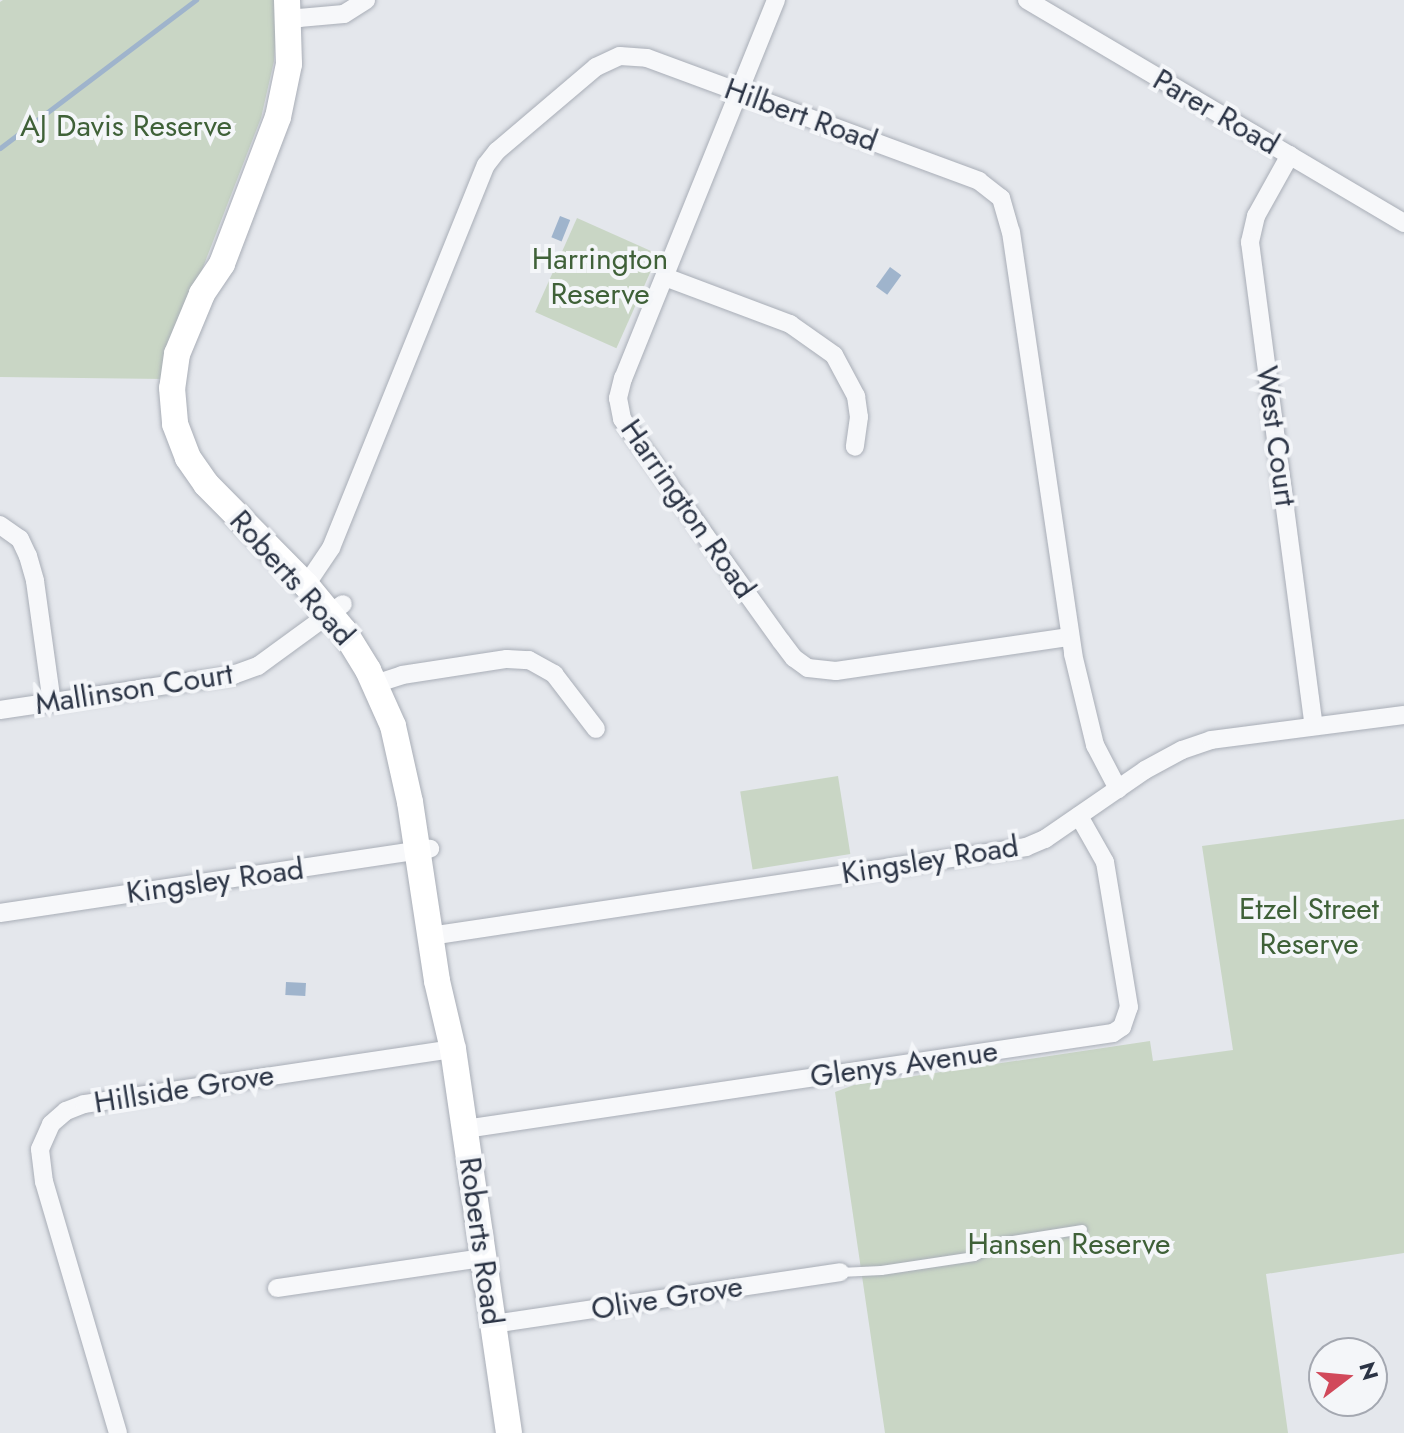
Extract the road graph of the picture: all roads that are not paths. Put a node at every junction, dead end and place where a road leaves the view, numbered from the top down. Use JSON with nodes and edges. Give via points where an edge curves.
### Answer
{"nodes":[{"id":1,"x":365,"y":0,"type":"edge"},
{"id":2,"x":776,"y":0,"type":"edge"},
{"id":3,"x":1027,"y":0,"type":"edge"},
{"id":4,"x":295,"y":8,"type":"edge"},
{"id":5,"x":739,"y":91,"type":"junction"},
{"id":6,"x":1290,"y":155,"type":"junction"},
{"id":7,"x":1404,"y":223,"type":"edge"},
{"id":8,"x":665,"y":277,"type":"junction"},
{"id":9,"x":855,"y":447,"type":"dead end"},
{"id":10,"x":0,"y":525,"type":"edge"},
{"id":11,"x":311,"y":579,"type":"junction"},
{"id":12,"x":337,"y":608,"type":"junction"},
{"id":13,"x":1070,"y":637,"type":"junction"},
{"id":14,"x":382,"y":681,"type":"junction"},
{"id":15,"x":52,"y":703,"type":"junction"},
{"id":16,"x":0,"y":710,"type":"edge"},
{"id":17,"x":1404,"y":715,"type":"edge"},
{"id":18,"x":1314,"y":726,"type":"junction"},
{"id":19,"x":596,"y":729,"type":"dead end"},
{"id":20,"x":1118,"y":789,"type":"junction"},
{"id":21,"x":1079,"y":816,"type":"junction"},
{"id":22,"x":424,"y":850,"type":"junction"},
{"id":23,"x":0,"y":913,"type":"edge"},
{"id":24,"x":436,"y":935,"type":"junction"},
{"id":25,"x":453,"y":1049,"type":"junction"},
{"id":26,"x":465,"y":1129,"type":"junction"},
{"id":27,"x":1082,"y":1229,"type":"dead end"},
{"id":28,"x":483,"y":1258,"type":"junction"},
{"id":29,"x":840,"y":1272,"type":"joint"},
{"id":30,"x":277,"y":1288,"type":"dead end"},
{"id":31,"x":493,"y":1324,"type":"junction"},
{"id":32,"x":118,"y":1433,"type":"edge"},
{"id":33,"x":509,"y":1433,"type":"edge"}],
"edges":[{"from":1,"to":4,"type":"street"},
{"from":2,"to":5,"type":"street","name":"Harrington Road"},
{"from":3,"to":6,"type":"street","name":"Parer Road"},
{"from":4,"to":11,"type":"street","name":"Roberts Road","via":[[289,64],[271,139],[222,264],[202,294],[177,354],[172,388],[179,437],[206,484]]},
{"from":5,"to":8,"type":"street","name":"Harrington Road"},
{"from":5,"to":11,"type":"street","name":"Hilbert Road","via":[[647,58],[613,58],[497,151],[483,171],[331,548]]},
{"from":5,"to":13,"type":"street","name":"Hilbert Road","via":[[979,181],[1006,205]]},
{"from":6,"to":7,"type":"street","name":"Parer Road"},
{"from":6,"to":18,"type":"street","name":"West Court","via":[[1256,216],[1250,242]]},
{"from":8,"to":9,"type":"street","via":[[790,324],[834,355],[856,396]]},
{"from":8,"to":13,"type":"street","name":"Harrington Road","via":[[619,388],[622,419],[794,658],[808,668],[828,671]]},
{"from":10,"to":15,"type":"street","via":[[20,539],[28,556]]},
{"from":11,"to":12,"type":"street","name":"Roberts Road"},
{"from":12,"to":14,"type":"street","name":"Roberts Road"},
{"from":12,"to":15,"type":"street","name":"Mallinson Court","via":[[258,666],[233,675]]},
{"from":13,"to":20,"type":"street","name":"Hilbert Road","via":[[1095,745]]},
{"from":14,"to":19,"type":"street","via":[[507,659],[529,660],[554,674]]},
{"from":14,"to":22,"type":"street","name":"Roberts Road"},
{"from":15,"to":16,"type":"street","name":"Mallinson Court"},
{"from":17,"to":18,"type":"street","name":"Kingsley Road"},
{"from":18,"to":20,"type":"street","name":"Kingsley Road","via":[[1196,745],[1159,761]]},
{"from":20,"to":21,"type":"street","name":"Kingsley Road"},
{"from":21,"to":24,"type":"street","name":"Kingsley Road","via":[[1026,847]]},
{"from":21,"to":26,"type":"street","name":"Glenys Avenue","via":[[1105,862],[1129,1007],[1122,1027],[1113,1033]]},
{"from":22,"to":23,"type":"street","name":"Kingsley Road"},
{"from":22,"to":24,"type":"street","name":"Roberts Road"},
{"from":24,"to":25,"type":"street","name":"Roberts Road"},
{"from":25,"to":26,"type":"street","name":"Roberts Road"},
{"from":25,"to":32,"type":"street","name":"Hillside Grove","via":[[84,1104],[51,1124],[40,1149],[44,1182]]},
{"from":26,"to":28,"type":"street","name":"Roberts Road"},
{"from":27,"to":29,"type":"lane","via":[[1000,1242],[974,1256]]},
{"from":28,"to":30,"type":"street"},
{"from":28,"to":31,"type":"street","name":"Roberts Road"},
{"from":29,"to":31,"type":"street","name":"Olive Grove"},
{"from":31,"to":33,"type":"street","name":"Roberts Road"}]}
